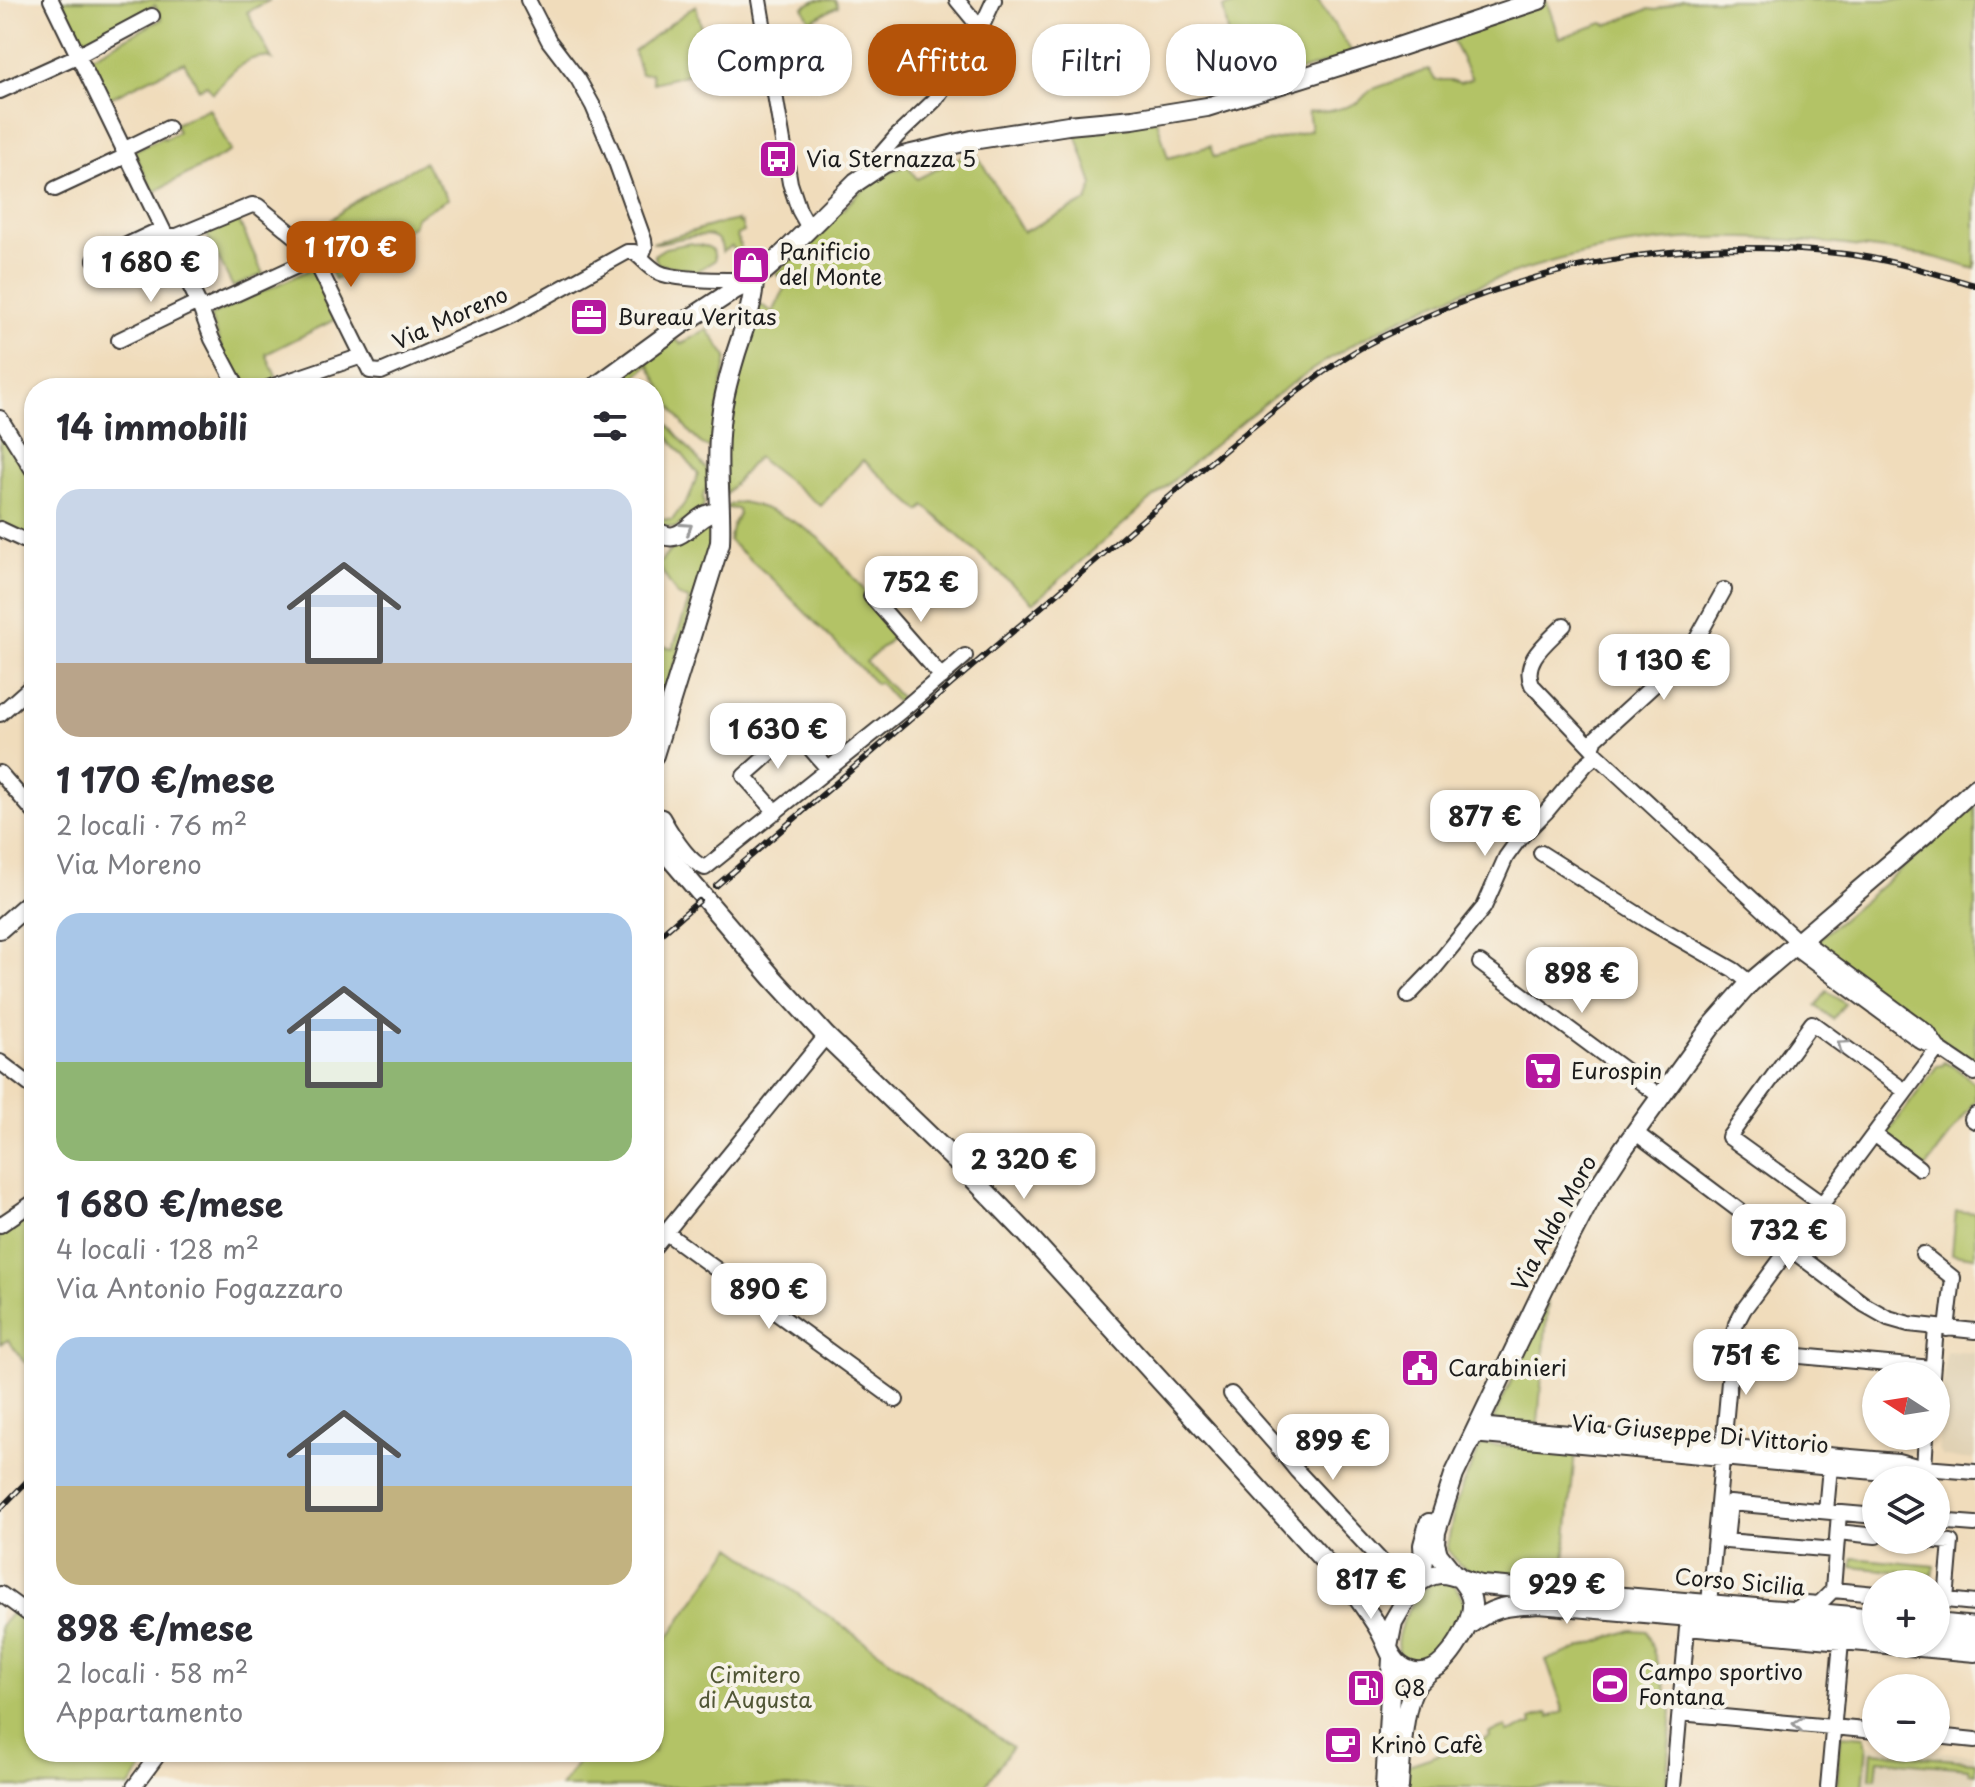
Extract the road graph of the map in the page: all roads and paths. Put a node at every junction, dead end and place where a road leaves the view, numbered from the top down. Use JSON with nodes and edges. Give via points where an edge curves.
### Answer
{"nodes":[{"id":1,"x":51,"y":0,"type":"edge"},
{"id":2,"x":528,"y":0,"type":"edge"},
{"id":3,"x":759,"y":0,"type":"edge"},
{"id":4,"x":957,"y":0,"type":"edge"},
{"id":5,"x":994,"y":0,"type":"edge"},
{"id":6,"x":1539,"y":0,"type":"edge"},
{"id":7,"x":152,"y":16,"type":"dead end"},
{"id":8,"x":977,"y":24,"type":"edge"},
{"id":9,"x":983,"y":24,"type":"edge"},
{"id":10,"x":77,"y":56,"type":"junction"},
{"id":11,"x":0,"y":91,"type":"edge"},
{"id":12,"x":938,"y":96,"type":"edge"},
{"id":13,"x":168,"y":128,"type":"dead end"},
{"id":14,"x":897,"y":150,"type":"junction"},
{"id":15,"x":124,"y":153,"type":"junction"},
{"id":16,"x":55,"y":189,"type":"dead end"},
{"id":17,"x":809,"y":228,"type":"junction"},
{"id":18,"x":166,"y":232,"type":"junction"},
{"id":19,"x":641,"y":257,"type":"junction"},
{"id":20,"x":312,"y":259,"type":"junction"},
{"id":21,"x":95,"y":260,"type":"dead end"},
{"id":22,"x":754,"y":280,"type":"junction"},
{"id":23,"x":731,"y":285,"type":"junction"},
{"id":24,"x":200,"y":306,"type":"junction"},
{"id":25,"x":119,"y":340,"type":"dead end"},
{"id":26,"x":362,"y":356,"type":"junction"},
{"id":27,"x":233,"y":378,"type":"edge"},
{"id":28,"x":297,"y":378,"type":"edge"},
{"id":29,"x":608,"y":378,"type":"edge"},
{"id":30,"x":0,"y":418,"type":"edge"},
{"id":31,"x":24,"y":456,"type":"edge"},
{"id":32,"x":719,"y":511,"type":"junction"},
{"id":33,"x":0,"y":529,"type":"edge"},
{"id":34,"x":664,"y":536,"type":"edge"},
{"id":35,"x":24,"y":540,"type":"edge"},
{"id":36,"x":1724,"y":590,"type":"dead end"},
{"id":37,"x":871,"y":596,"type":"dead end"},
{"id":38,"x":1564,"y":625,"type":"dead end"},
{"id":39,"x":965,"y":656,"type":"dead end"},
{"id":40,"x":942,"y":677,"type":"junction"},
{"id":41,"x":24,"y":693,"type":"edge"},
{"id":42,"x":0,"y":714,"type":"edge"},
{"id":43,"x":664,"y":723,"type":"edge"},
{"id":44,"x":1594,"y":751,"type":"junction"},
{"id":45,"x":828,"y":769,"type":"junction"},
{"id":46,"x":0,"y":773,"type":"edge"},
{"id":47,"x":1975,"y":788,"type":"edge"},
{"id":48,"x":24,"y":801,"type":"edge"},
{"id":49,"x":776,"y":812,"type":"junction"},
{"id":50,"x":664,"y":820,"type":"edge"},
{"id":51,"x":664,"y":847,"type":"edge"},
{"id":52,"x":1541,"y":853,"type":"dead end"},
{"id":53,"x":24,"y":908,"type":"edge"},
{"id":54,"x":0,"y":929,"type":"edge"},
{"id":55,"x":1797,"y":944,"type":"junction"},
{"id":56,"x":1480,"y":963,"type":"dead end"},
{"id":57,"x":1750,"y":983,"type":"junction"},
{"id":58,"x":1408,"y":996,"type":"dead end"},
{"id":59,"x":826,"y":1036,"type":"junction"},
{"id":60,"x":1938,"y":1048,"type":"junction"},
{"id":61,"x":0,"y":1062,"type":"edge"},
{"id":62,"x":1975,"y":1073,"type":"edge"},
{"id":63,"x":24,"y":1080,"type":"edge"},
{"id":64,"x":1905,"y":1091,"type":"junction"},
{"id":65,"x":1661,"y":1097,"type":"junction"},
{"id":66,"x":1975,"y":1115,"type":"edge"},
{"id":67,"x":1975,"y":1121,"type":"edge"},
{"id":68,"x":1636,"y":1133,"type":"junction"},
{"id":69,"x":1874,"y":1134,"type":"junction"},
{"id":70,"x":1919,"y":1168,"type":"dead end"},
{"id":71,"x":1822,"y":1204,"type":"junction"},
{"id":72,"x":24,"y":1209,"type":"edge"},
{"id":73,"x":0,"y":1225,"type":"edge"},
{"id":74,"x":665,"y":1232,"type":"joint"},
{"id":75,"x":1789,"y":1249,"type":"junction"},
{"id":76,"x":1923,"y":1254,"type":"dead end"},
{"id":77,"x":1941,"y":1329,"type":"junction"},
{"id":78,"x":1975,"y":1331,"type":"edge"},
{"id":79,"x":1732,"y":1350,"type":"junction"},
{"id":80,"x":1934,"y":1362,"type":"edge"},
{"id":81,"x":1862,"y":1364,"type":"edge"},
{"id":82,"x":1231,"y":1394,"type":"dead end"},
{"id":83,"x":896,"y":1400,"type":"dead end"},
{"id":84,"x":1474,"y":1430,"type":"junction"},
{"id":85,"x":1722,"y":1452,"type":"junction"},
{"id":86,"x":1917,"y":1466,"type":"edge"},
{"id":87,"x":1830,"y":1467,"type":"junction"},
{"id":88,"x":1862,"y":1470,"type":"edge"},
{"id":89,"x":1950,"y":1470,"type":"edge"},
{"id":90,"x":1975,"y":1472,"type":"edge"},
{"id":91,"x":1454,"y":1475,"type":"junction"},
{"id":92,"x":1832,"y":1512,"type":"junction"},
{"id":93,"x":1862,"y":1515,"type":"edge"},
{"id":94,"x":1950,"y":1522,"type":"edge"},
{"id":95,"x":1975,"y":1524,"type":"edge"},
{"id":96,"x":1838,"y":1532,"type":"junction"},
{"id":97,"x":1862,"y":1535,"type":"edge"},
{"id":98,"x":1836,"y":1550,"type":"junction"},
{"id":99,"x":1456,"y":1575,"type":"junction"},
{"id":100,"x":1836,"y":1590,"type":"junction"},
{"id":101,"x":1862,"y":1593,"type":"edge"},
{"id":102,"x":1,"y":1594,"type":"edge"},
{"id":103,"x":1407,"y":1596,"type":"junction"},
{"id":104,"x":1358,"y":1598,"type":"junction"},
{"id":105,"x":1950,"y":1601,"type":"edge"},
{"id":106,"x":1975,"y":1603,"type":"edge"},
{"id":107,"x":1709,"y":1604,"type":"junction"},
{"id":108,"x":24,"y":1611,"type":"edge"},
{"id":109,"x":1845,"y":1615,"type":"junction"},
{"id":110,"x":1862,"y":1617,"type":"edge"},
{"id":111,"x":1794,"y":1618,"type":"junction"},
{"id":112,"x":1751,"y":1622,"type":"junction"},
{"id":113,"x":1950,"y":1624,"type":"edge"},
{"id":114,"x":1466,"y":1627,"type":"junction"},
{"id":115,"x":1975,"y":1627,"type":"edge"},
{"id":116,"x":1731,"y":1632,"type":"junction"},
{"id":117,"x":1862,"y":1635,"type":"edge"},
{"id":118,"x":1862,"y":1638,"type":"edge"},
{"id":119,"x":1810,"y":1639,"type":"junction"},
{"id":120,"x":1950,"y":1639,"type":"edge"},
{"id":121,"x":1841,"y":1642,"type":"junction"},
{"id":122,"x":1975,"y":1642,"type":"edge"},
{"id":123,"x":1950,"y":1650,"type":"edge"},
{"id":124,"x":1390,"y":1653,"type":"junction"},
{"id":125,"x":1975,"y":1654,"type":"edge"},
{"id":126,"x":1431,"y":1670,"type":"junction"},
{"id":127,"x":1680,"y":1713,"type":"junction"},
{"id":128,"x":1833,"y":1727,"type":"junction"},
{"id":129,"x":1862,"y":1730,"type":"edge"},
{"id":130,"x":1950,"y":1737,"type":"edge"},
{"id":131,"x":1975,"y":1740,"type":"edge"},
{"id":132,"x":153,"y":1762,"type":"edge"},
{"id":133,"x":134,"y":1787,"type":"edge"},
{"id":134,"x":1385,"y":1787,"type":"edge"},
{"id":135,"x":1399,"y":1787,"type":"edge"},
{"id":136,"x":1673,"y":1787,"type":"edge"},
{"id":137,"x":1828,"y":1787,"type":"edge"}],
"edges":[{"from":1,"to":10,"type":"street"},
{"from":2,"to":19,"type":"street","via":[[593,106],[644,240]]},
{"from":3,"to":17,"type":"street","via":[[790,183]]},
{"from":4,"to":8,"type":"street"},
{"from":5,"to":9,"type":"street"},
{"from":6,"to":14,"type":"main road","via":[[1207,107]]},
{"from":7,"to":10,"type":"street"},
{"from":10,"to":11,"type":"street"},
{"from":10,"to":15,"type":"street"},
{"from":12,"to":14,"type":"street"},
{"from":13,"to":15,"type":"street"},
{"from":14,"to":17,"type":"main road"},
{"from":15,"to":16,"type":"street"},
{"from":15,"to":18,"type":"street"},
{"from":17,"to":22,"type":"main road"},
{"from":18,"to":20,"type":"street","via":[[177,236],[258,206],[301,241]]},
{"from":18,"to":21,"type":"street"},
{"from":18,"to":24,"type":"street"},
{"from":19,"to":23,"type":"street","via":[[665,275]]},
{"from":19,"to":26,"type":"street","name":"Via Moreno","via":[[627,252],[515,314],[381,372],[370,371]]},
{"from":20,"to":24,"type":"street"},
{"from":20,"to":26,"type":"street"},
{"from":22,"to":23,"type":"main road"},
{"from":22,"to":32,"type":"main road","via":[[719,426]]},
{"from":23,"to":29,"type":"main road"},
{"from":24,"to":25,"type":"street"},
{"from":24,"to":27,"type":"street"},
{"from":26,"to":28,"type":"street"},
{"from":30,"to":31,"type":"street"},
{"from":34,"to":32,"type":"main road","one_way":true,"via":[[679,535]]},
{"from":32,"to":43,"type":"main road","via":[[720,543]]},
{"from":33,"to":35,"type":"street"},
{"from":36,"to":44,"type":"street","via":[[1689,653],[1596,738]]},
{"from":37,"to":40,"type":"street"},
{"from":38,"to":44,"type":"street","via":[[1532,658],[1528,677]]},
{"from":39,"to":40,"type":"street"},
{"from":40,"to":45,"type":"street"},
{"from":41,"to":42,"type":"street"},
{"from":44,"to":55,"type":"street"},
{"from":44,"to":58,"type":"street","via":[[1506,857],[1484,907]]},
{"from":45,"to":49,"type":"street"},
{"from":45,"to":49,"type":"street","via":[[790,725],[744,776]]},
{"from":46,"to":48,"type":"street"},
{"from":47,"to":55,"type":"main road","name":"Via Aldo Moro"},
{"from":49,"to":50,"type":"street","via":[[705,868]]},
{"from":51,"to":59,"type":"main road"},
{"from":52,"to":57,"type":"street"},
{"from":53,"to":54,"type":"main road"},
{"from":55,"to":57,"type":"main road","name":"Via Aldo Moro"},
{"from":55,"to":60,"type":"street","via":[[1922,1042]]},
{"from":56,"to":65,"type":"street"},
{"from":57,"to":65,"type":"main road","name":"Via Aldo Moro"},
{"from":59,"to":74,"type":"street"},
{"from":59,"to":104,"type":"main road","via":[[1024,1231]]},
{"from":60,"to":62,"type":"street"},
{"from":60,"to":64,"type":"street"},
{"from":61,"to":63,"type":"street"},
{"from":64,"to":69,"type":"street"},
{"from":64,"to":71,"type":"street","one_way":true,"via":[[1812,1023],[1729,1137]]},
{"from":65,"to":68,"type":"main road","name":"Via Aldo Moro"},
{"from":66,"to":67,"type":"street"},
{"from":68,"to":75,"type":"street"},
{"from":68,"to":84,"type":"main road","name":"Via Aldo Moro","via":[[1591,1198]]},
{"from":69,"to":70,"type":"street"},
{"from":69,"to":71,"type":"street"},
{"from":71,"to":75,"type":"street"},
{"from":72,"to":73,"type":"street"},
{"from":74,"to":83,"type":"street"},
{"from":75,"to":77,"type":"street","via":[[1888,1318]]},
{"from":75,"to":79,"type":"street","via":[[1744,1309]]},
{"from":76,"to":77,"type":"street","via":[[1953,1278]]},
{"from":77,"to":78,"type":"street"},
{"from":77,"to":80,"type":"street"},
{"from":79,"to":81,"type":"street"},
{"from":79,"to":85,"type":"street"},
{"from":82,"to":103,"type":"street"},
{"from":84,"to":85,"type":"street","name":"Via Giuseppe Di Vittorio"},
{"from":84,"to":91,"type":"main road","name":"Via Aldo Moro"},
{"from":85,"to":86,"type":"street","name":"Via Giuseppe Di Vittorio"},
{"from":85,"to":87,"type":"street","name":"Via Giuseppe Di Vittorio"},
{"from":85,"to":107,"type":"street"},
{"from":87,"to":88,"type":"street","name":"Via Giuseppe Di Vittorio"},
{"from":87,"to":92,"type":"street"},
{"from":89,"to":90,"type":"street","name":"Via Giuseppe Di Vittorio"},
{"from":91,"to":99,"type":"main road","via":[[1435,1543]]},
{"from":91,"to":103,"type":"main road","via":[[1438,1498],[1423,1545],[1422,1572]]},
{"from":92,"to":93,"type":"street"},
{"from":92,"to":96,"type":"street"},
{"from":92,"to":98,"type":"street","via":[[1730,1503],[1726,1541]]},
{"from":94,"to":95,"type":"street"},
{"from":96,"to":97,"type":"street"},
{"from":96,"to":98,"type":"street"},
{"from":98,"to":100,"type":"street"},
{"from":99,"to":103,"type":"main road","via":[[1429,1576]]},
{"from":99,"to":107,"type":"main road","name":"Corso Sicilia","via":[[1481,1585]]},
{"from":99,"to":114,"type":"main road","via":[[1472,1601]]},
{"from":100,"to":101,"type":"street"},
{"from":100,"to":109,"type":"street"},
{"from":100,"to":111,"type":"street","via":[[1819,1604],[1806,1603]]},
{"from":102,"to":108,"type":"street"},
{"from":103,"to":104,"type":"main road","via":[[1392,1611],[1376,1611]]},
{"from":103,"to":124,"type":"main road","via":[[1390,1630]]},
{"from":104,"to":124,"type":"main road"},
{"from":105,"to":106,"type":"street"},
{"from":107,"to":111,"type":"main road","name":"Corso Sicilia"},
{"from":109,"to":110,"type":"main road","name":"Corso Sicilia"},
{"from":109,"to":111,"type":"main road","name":"Corso Sicilia"},
{"from":111,"to":112,"type":"main road","name":"Corso Sicilia"},
{"from":111,"to":117,"type":"main road","name":"Corso Sicilia"},
{"from":111,"to":119,"type":"street"},
{"from":112,"to":114,"type":"main road","name":"Corso Sicilia","via":[[1539,1604],[1495,1609]]},
{"from":112,"to":116,"type":"street"},
{"from":113,"to":115,"type":"main road"},
{"from":114,"to":126,"type":"main road"},
{"from":116,"to":119,"type":"street"},
{"from":116,"to":127,"type":"street","via":[[1687,1628]]},
{"from":118,"to":121,"type":"street"},
{"from":119,"to":121,"type":"street"},
{"from":120,"to":122,"type":"main road"},
{"from":121,"to":128,"type":"street"},
{"from":123,"to":125,"type":"street"},
{"from":124,"to":126,"type":"main road","via":[[1405,1669]]},
{"from":124,"to":134,"type":"main road"},
{"from":126,"to":135,"type":"main road","via":[[1410,1697]]},
{"from":128,"to":127,"type":"street","one_way":true},
{"from":127,"to":136,"type":"street"},
{"from":128,"to":129,"type":"street"},
{"from":128,"to":137,"type":"street"},
{"from":130,"to":131,"type":"street"},
{"from":132,"to":133,"type":"street"}]}
